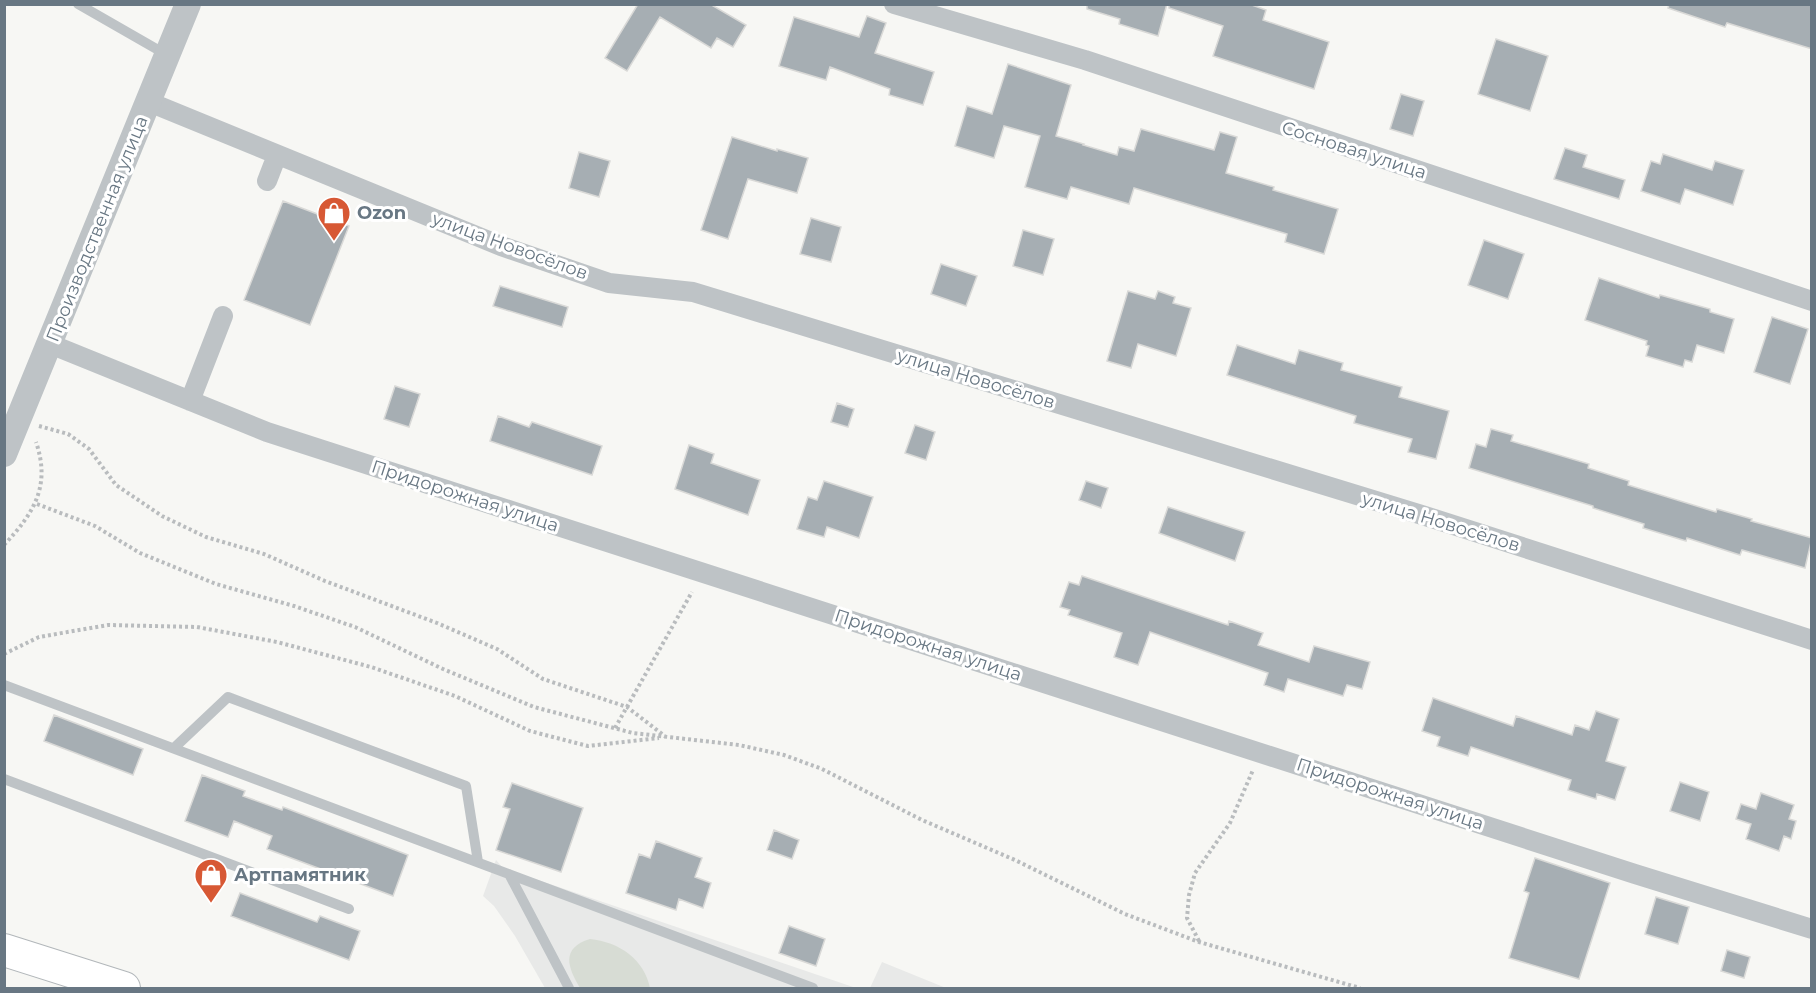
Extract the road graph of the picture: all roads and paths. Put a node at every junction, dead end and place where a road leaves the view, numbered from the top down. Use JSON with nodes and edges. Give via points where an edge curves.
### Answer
{"nodes":[{"id":1,"x":78,"y":4,"type":"edge"},
{"id":2,"x":188,"y":4,"type":"edge"},
{"id":3,"x":894,"y":4,"type":"edge"},
{"id":4,"x":168,"y":56,"type":"junction"},
{"id":5,"x":149,"y":102,"type":"junction"},
{"id":6,"x":277,"y":155,"type":"junction"},
{"id":7,"x":267,"y":181,"type":"dead end"},
{"id":8,"x":1812,"y":301,"type":"edge"},
{"id":9,"x":223,"y":316,"type":"dead end"},
{"id":10,"x":50,"y":344,"type":"junction"},
{"id":11,"x":190,"y":401,"type":"junction"},
{"id":12,"x":27,"y":415,"type":"junction"},
{"id":13,"x":4,"y":454,"type":"edge"},
{"id":14,"x":37,"y":504,"type":"junction"},
{"id":15,"x":4,"y":545,"type":"edge"},
{"id":16,"x":703,"y":573,"type":"junction"},
{"id":17,"x":1812,"y":640,"type":"edge"},
{"id":18,"x":4,"y":654,"type":"edge"},
{"id":19,"x":4,"y":686,"type":"edge"},
{"id":20,"x":627,"y":707,"type":"junction"},
{"id":21,"x":615,"y":728,"type":"junction"},
{"id":22,"x":666,"y":737,"type":"junction"},
{"id":23,"x":174,"y":748,"type":"junction"},
{"id":24,"x":1260,"y":752,"type":"junction"},
{"id":25,"x":4,"y":779,"type":"edge"},
{"id":26,"x":478,"y":862,"type":"junction"},
{"id":27,"x":509,"y":874,"type":"junction"},
{"id":28,"x":349,"y":909,"type":"dead end"},
{"id":29,"x":1812,"y":929,"type":"edge"},
{"id":30,"x":1199,"y":942,"type":"junction"},
{"id":31,"x":4,"y":950,"type":"edge"},
{"id":32,"x":124,"y":988,"type":"edge"},
{"id":33,"x":569,"y":988,"type":"edge"},
{"id":34,"x":813,"y":988,"type":"edge"},
{"id":35,"x":1360,"y":988,"type":"edge"}],
"edges":[{"from":1,"to":4,"type":"lane"},
{"from":2,"to":4,"type":"street","name":"Производственная улица"},
{"from":3,"to":8,"type":"street","name":"Сосновая улица","via":[[1085,60]]},
{"from":4,"to":5,"type":"street","name":"Производственная улица"},
{"from":5,"to":6,"type":"street","name":"улица Новосёлов"},
{"from":5,"to":10,"type":"street","name":"Производственная улица"},
{"from":6,"to":7,"type":"street"},
{"from":6,"to":17,"type":"street","name":"улица Новосёлов","via":[[501,246],[609,283],[693,292]]},
{"from":9,"to":11,"type":"street"},
{"from":10,"to":11,"type":"street","name":"Придорожная улица"},
{"from":10,"to":12,"type":"street","name":"Производственная улица"},
{"from":11,"to":16,"type":"street","name":"Придорожная улица","via":[[267,432]]},
{"from":12,"to":13,"type":"street","name":"Производственная улица"},
{"from":12,"to":14,"type":"path","via":[[43,477]]},
{"from":12,"to":20,"type":"path","via":[[68,434],[88,449],[116,485],[162,516],[206,537],[264,554],[437,623],[497,649],[543,679]]},
{"from":14,"to":15,"type":"path"},
{"from":14,"to":21,"type":"path","via":[[95,526],[140,553],[216,584],[355,627],[534,707]]},
{"from":16,"to":20,"type":"path"},
{"from":16,"to":24,"type":"street","name":"Придорожная улица"},
{"from":18,"to":22,"type":"path","via":[[39,637],[108,625],[197,627],[277,642],[371,667],[455,696],[530,731],[588,746]]},
{"from":19,"to":23,"type":"lane"},
{"from":20,"to":21,"type":"path"},
{"from":20,"to":22,"type":"path"},
{"from":21,"to":22,"type":"path"},
{"from":22,"to":30,"type":"path","via":[[739,745],[822,769],[1125,914]]},
{"from":23,"to":26,"type":"lane"},
{"from":23,"to":26,"type":"lane","via":[[228,697],[466,786]]},
{"from":24,"to":29,"type":"street","name":"Придорожная улица"},
{"from":24,"to":30,"type":"path","via":[[1230,823],[1195,873],[1187,918]]},
{"from":25,"to":28,"type":"lane"},
{"from":26,"to":27,"type":"lane"},
{"from":27,"to":33,"type":"lane"},
{"from":27,"to":34,"type":"lane"},
{"from":30,"to":35,"type":"path"},
{"from":31,"to":32,"type":"main road"}]}
